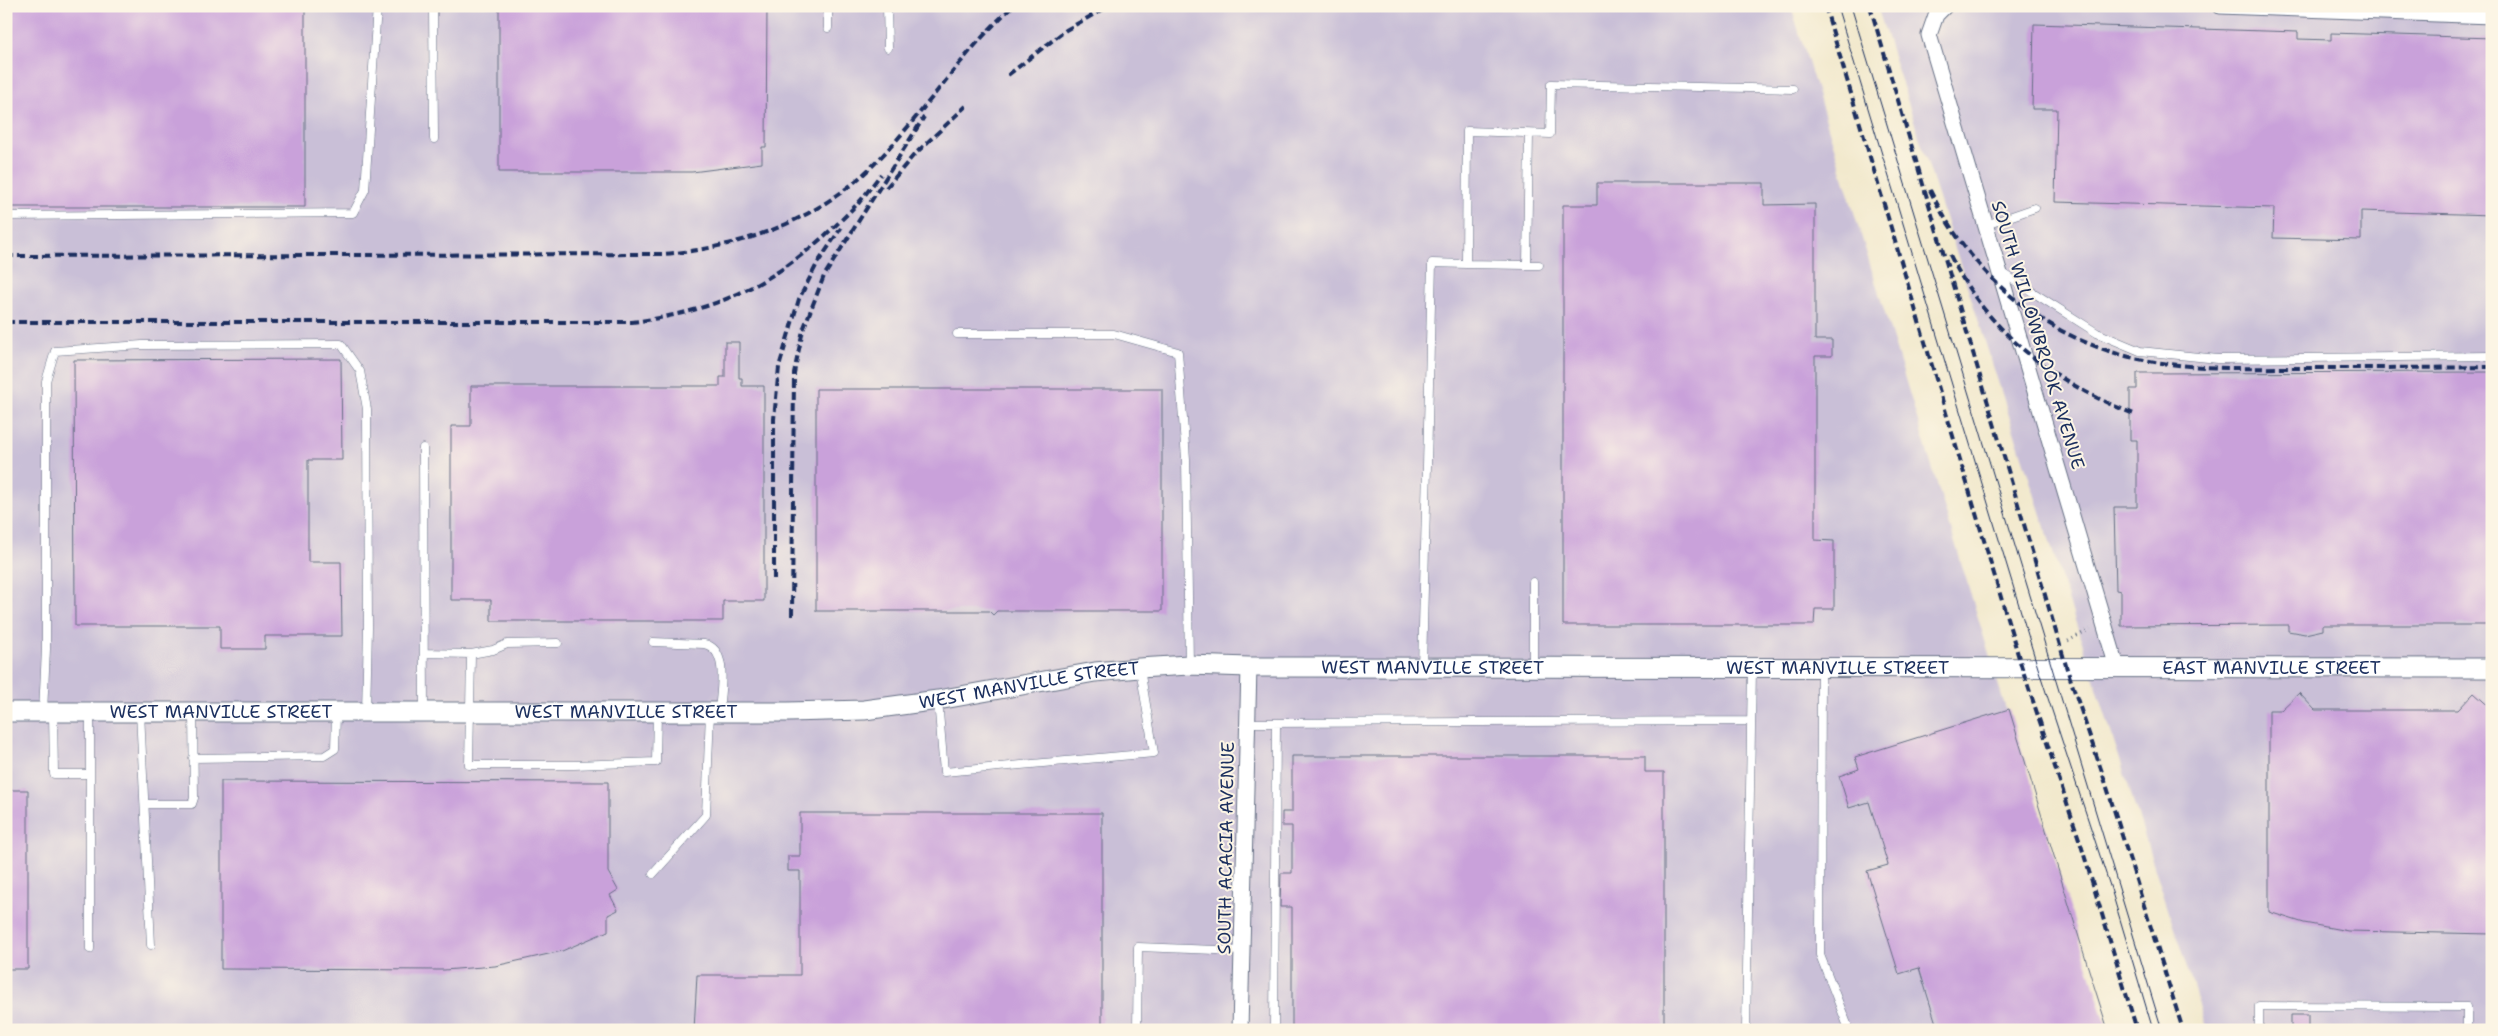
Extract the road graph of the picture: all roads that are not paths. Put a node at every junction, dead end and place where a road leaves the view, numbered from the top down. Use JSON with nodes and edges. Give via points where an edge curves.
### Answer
{"nodes":[{"id":1,"x":377,"y":6,"type":"edge"},
{"id":2,"x":433,"y":6,"type":"edge"},
{"id":3,"x":828,"y":6,"type":"edge"},
{"id":4,"x":887,"y":6,"type":"edge"},
{"id":5,"x":2220,"y":6,"type":"edge"},
{"id":6,"x":1941,"y":11,"type":"edge"},
{"id":7,"x":2492,"y":16,"type":"edge"},
{"id":8,"x":828,"y":28,"type":"dead end"},
{"id":9,"x":888,"y":48,"type":"dead end"},
{"id":10,"x":1793,"y":89,"type":"dead end"},
{"id":11,"x":1529,"y":134,"type":"junction"},
{"id":12,"x":434,"y":139,"type":"dead end"},
{"id":13,"x":2035,"y":208,"type":"dead end"},
{"id":14,"x":6,"y":216,"type":"edge"},
{"id":15,"x":1986,"y":226,"type":"junction"},
{"id":16,"x":1466,"y":264,"type":"junction"},
{"id":17,"x":1527,"y":265,"type":"junction"},
{"id":18,"x":1539,"y":265,"type":"dead end"},
{"id":19,"x":2000,"y":271,"type":"junction"},
{"id":20,"x":957,"y":334,"type":"dead end"},
{"id":21,"x":2492,"y":356,"type":"edge"},
{"id":22,"x":423,"y":448,"type":"dead end"},
{"id":23,"x":1533,"y":582,"type":"dead end"},
{"id":24,"x":654,"y":642,"type":"dead end"},
{"id":25,"x":558,"y":643,"type":"dead end"},
{"id":26,"x":424,"y":653,"type":"junction"},
{"id":27,"x":471,"y":654,"type":"junction"},
{"id":28,"x":1189,"y":665,"type":"junction"},
{"id":29,"x":1249,"y":667,"type":"junction"},
{"id":30,"x":2117,"y":667,"type":"junction"},
{"id":31,"x":1139,"y":668,"type":"junction"},
{"id":32,"x":1422,"y":668,"type":"junction"},
{"id":33,"x":1533,"y":668,"type":"junction"},
{"id":34,"x":2492,"y":668,"type":"edge"},
{"id":35,"x":1752,"y":669,"type":"junction"},
{"id":36,"x":1821,"y":669,"type":"junction"},
{"id":37,"x":2052,"y":669,"type":"joint"},
{"id":38,"x":938,"y":700,"type":"junction"},
{"id":39,"x":6,"y":712,"type":"edge"},
{"id":40,"x":48,"y":712,"type":"junction"},
{"id":41,"x":90,"y":712,"type":"junction"},
{"id":42,"x":140,"y":712,"type":"junction"},
{"id":43,"x":194,"y":712,"type":"junction"},
{"id":44,"x":336,"y":712,"type":"junction"},
{"id":45,"x":366,"y":712,"type":"junction"},
{"id":46,"x":424,"y":712,"type":"junction"},
{"id":47,"x":470,"y":712,"type":"junction"},
{"id":48,"x":657,"y":712,"type":"junction"},
{"id":49,"x":715,"y":712,"type":"junction"},
{"id":50,"x":1751,"y":721,"type":"junction"},
{"id":51,"x":1276,"y":722,"type":"junction"},
{"id":52,"x":1248,"y":723,"type":"junction"},
{"id":53,"x":193,"y":758,"type":"junction"},
{"id":54,"x":90,"y":774,"type":"junction"},
{"id":55,"x":146,"y":804,"type":"junction"},
{"id":56,"x":653,"y":874,"type":"dead end"},
{"id":57,"x":151,"y":945,"type":"dead end"},
{"id":58,"x":90,"y":949,"type":"dead end"},
{"id":59,"x":1242,"y":951,"type":"junction"},
{"id":60,"x":1847,"y":1024,"type":"dead end"},
{"id":61,"x":1137,"y":1030,"type":"edge"},
{"id":62,"x":1240,"y":1030,"type":"edge"},
{"id":63,"x":1274,"y":1030,"type":"edge"},
{"id":64,"x":1746,"y":1030,"type":"edge"},
{"id":65,"x":2259,"y":1030,"type":"edge"},
{"id":66,"x":2467,"y":1030,"type":"edge"}],
"edges":[{"from":1,"to":14,"type":"lane","via":[[365,190],[353,213]]},
{"from":2,"to":12,"type":"lane"},
{"from":3,"to":8,"type":"lane"},
{"from":4,"to":9,"type":"lane"},
{"from":5,"to":7,"type":"street"},
{"from":6,"to":15,"type":"street","name":"SOUTH WILLOWBROOK AVENUE","via":[[1929,35]]},
{"from":10,"to":11,"type":"lane","via":[[1551,84],[1550,134]]},
{"from":11,"to":16,"type":"lane","via":[[1467,131]]},
{"from":11,"to":17,"type":"lane"},
{"from":13,"to":15,"type":"lane"},
{"from":15,"to":19,"type":"street","name":"SOUTH WILLOWBROOK AVENUE"},
{"from":16,"to":17,"type":"lane"},
{"from":16,"to":32,"type":"lane","via":[[1432,263]]},
{"from":17,"to":18,"type":"lane"},
{"from":19,"to":21,"type":"lane","via":[[2097,333],[2140,351],[2218,360]]},
{"from":19,"to":30,"type":"street","name":"SOUTH WILLOWBROOK AVENUE"},
{"from":20,"to":28,"type":"lane","via":[[1114,334],[1178,352],[1186,459]]},
{"from":22,"to":26,"type":"lane"},
{"from":23,"to":33,"type":"lane"},
{"from":24,"to":49,"type":"lane","via":[[711,645],[718,652],[721,666]]},
{"from":25,"to":27,"type":"lane","via":[[507,644]]},
{"from":26,"to":27,"type":"lane"},
{"from":26,"to":46,"type":"lane"},
{"from":27,"to":47,"type":"lane"},
{"from":28,"to":29,"type":"street","name":"WEST MANVILLE STREET"},
{"from":28,"to":31,"type":"street","name":"WEST MANVILLE STREET"},
{"from":29,"to":32,"type":"street","name":"WEST MANVILLE STREET"},
{"from":29,"to":52,"type":"street","name":"SOUTH ACACIA AVENUE"},
{"from":30,"to":34,"type":"street","name":"EAST MANVILLE STREET"},
{"from":30,"to":37,"type":"street","name":"EAST MANVILLE STREET"},
{"from":31,"to":38,"type":"street","name":"WEST MANVILLE STREET","via":[[1095,672]]},
{"from":31,"to":38,"type":"lane","via":[[1154,753],[944,772]]},
{"from":32,"to":33,"type":"street","name":"WEST MANVILLE STREET"},
{"from":33,"to":35,"type":"street","name":"WEST MANVILLE STREET"},
{"from":35,"to":36,"type":"street","name":"WEST MANVILLE STREET"},
{"from":35,"to":50,"type":"lane"},
{"from":36,"to":37,"type":"street","name":"WEST MANVILLE STREET"},
{"from":36,"to":60,"type":"lane","via":[[1820,955]]},
{"from":38,"to":49,"type":"street","name":"WEST MANVILLE STREET","via":[[864,710]]},
{"from":39,"to":40,"type":"street","name":"WEST MANVILLE STREET"},
{"from":40,"to":41,"type":"street","name":"WEST MANVILLE STREET"},
{"from":40,"to":45,"type":"lane","via":[[46,381],[55,351],[142,346],[341,344],[360,370],[366,409]]},
{"from":40,"to":54,"type":"lane","via":[[54,774]]},
{"from":41,"to":42,"type":"street","name":"WEST MANVILLE STREET"},
{"from":41,"to":54,"type":"lane"},
{"from":42,"to":43,"type":"street","name":"WEST MANVILLE STREET"},
{"from":42,"to":55,"type":"lane"},
{"from":43,"to":44,"type":"street","name":"WEST MANVILLE STREET"},
{"from":43,"to":53,"type":"lane"},
{"from":44,"to":45,"type":"street","name":"WEST MANVILLE STREET"},
{"from":44,"to":53,"type":"lane","via":[[335,749],[324,756]]},
{"from":45,"to":46,"type":"street","name":"WEST MANVILLE STREET"},
{"from":46,"to":47,"type":"street","name":"WEST MANVILLE STREET"},
{"from":47,"to":48,"type":"street","name":"WEST MANVILLE STREET"},
{"from":47,"to":48,"type":"lane","via":[[469,764],[565,765],[656,762]]},
{"from":48,"to":49,"type":"street","name":"WEST MANVILLE STREET"},
{"from":49,"to":56,"type":"lane","via":[[706,815]]},
{"from":50,"to":51,"type":"lane"},
{"from":50,"to":64,"type":"lane"},
{"from":51,"to":52,"type":"lane"},
{"from":51,"to":63,"type":"lane"},
{"from":52,"to":59,"type":"street","name":"SOUTH ACACIA AVENUE"},
{"from":53,"to":55,"type":"lane","via":[[192,804]]},
{"from":54,"to":58,"type":"lane"},
{"from":55,"to":57,"type":"lane"},
{"from":59,"to":61,"type":"lane","via":[[1138,948]]},
{"from":59,"to":62,"type":"street","name":"SOUTH ACACIA AVENUE"},
{"from":65,"to":66,"type":"lane","via":[[2259,1006],[2467,1007]]}]}
